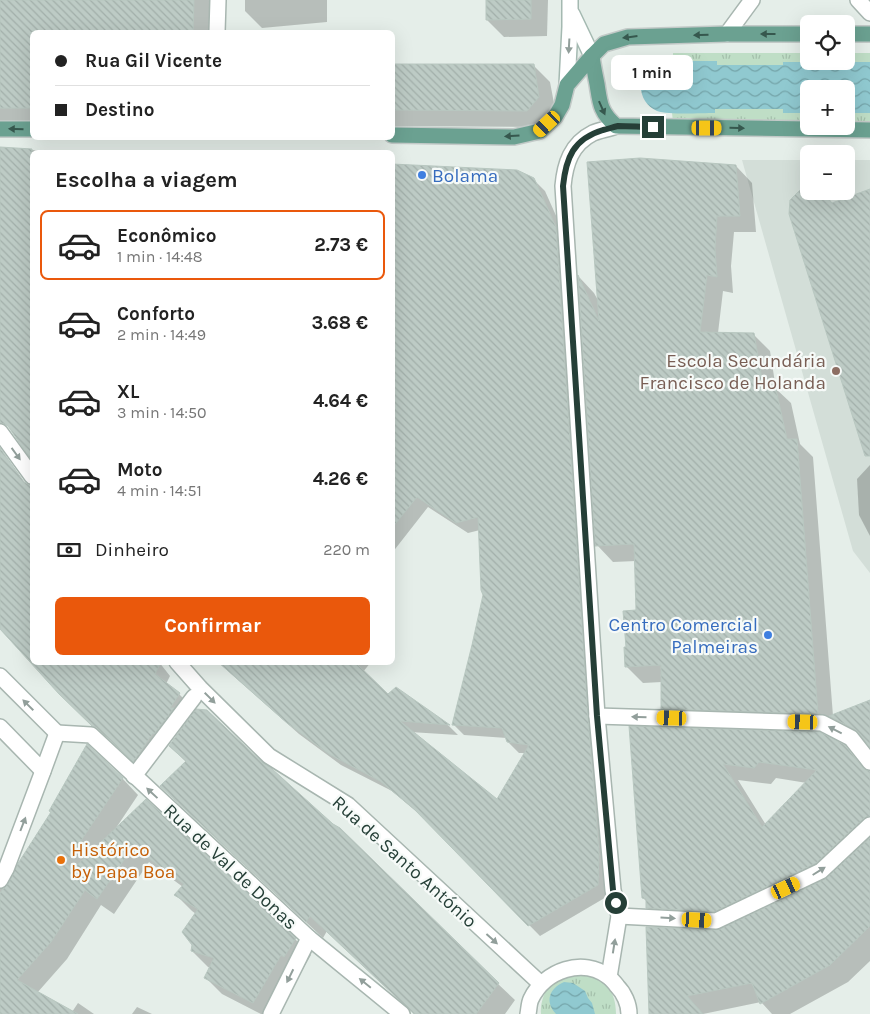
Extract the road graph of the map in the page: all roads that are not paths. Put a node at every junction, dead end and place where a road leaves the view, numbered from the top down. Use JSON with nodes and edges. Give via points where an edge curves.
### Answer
{"nodes":[{"id":1,"x":218,"y":0,"type":"edge"},
{"id":2,"x":752,"y":0,"type":"edge"},
{"id":3,"x":858,"y":0,"type":"edge"},
{"id":4,"x":570,"y":4,"type":"edge"},
{"id":5,"x":870,"y":13,"type":"edge"},
{"id":6,"x":218,"y":30,"type":"edge"},
{"id":7,"x":727,"y":34,"type":"junction"},
{"id":8,"x":800,"y":34,"type":"edge"},
{"id":9,"x":855,"y":34,"type":"edge"},
{"id":10,"x":870,"y":34,"type":"edge"},
{"id":11,"x":592,"y":56,"type":"junction"},
{"id":12,"x":568,"y":85,"type":"junction"},
{"id":13,"x":616,"y":126,"type":"junction"},
{"id":14,"x":0,"y":129,"type":"edge"},
{"id":15,"x":30,"y":129,"type":"edge"},
{"id":16,"x":870,"y":130,"type":"edge"},
{"id":17,"x":395,"y":135,"type":"edge"},
{"id":18,"x":0,"y":432,"type":"edge"},
{"id":19,"x":30,"y":473,"type":"edge"},
{"id":20,"x":179,"y":665,"type":"edge"},
{"id":21,"x":0,"y":676,"type":"edge"},
{"id":22,"x":194,"y":697,"type":"dead end"},
{"id":23,"x":597,"y":716,"type":"junction"},
{"id":24,"x":0,"y":727,"type":"edge"},
{"id":25,"x":56,"y":733,"type":"junction"},
{"id":26,"x":870,"y":762,"type":"edge"},
{"id":27,"x":43,"y":771,"type":"junction"},
{"id":28,"x":134,"y":776,"type":"junction"},
{"id":29,"x":870,"y":825,"type":"edge"},
{"id":30,"x":2,"y":872,"type":"edge"},
{"id":31,"x":620,"y":916,"type":"junction"},
{"id":32,"x":309,"y":938,"type":"junction"},
{"id":33,"x":609,"y":977,"type":"junction"},
{"id":34,"x":541,"y":984,"type":"junction"},
{"id":35,"x":271,"y":1014,"type":"edge"},
{"id":36,"x":402,"y":1014,"type":"edge"},
{"id":37,"x":528,"y":1014,"type":"edge"},
{"id":38,"x":629,"y":1014,"type":"edge"}],
"edges":[{"from":1,"to":6,"type":"street"},
{"from":2,"to":7,"type":"street"},
{"from":3,"to":5,"type":"street"},
{"from":4,"to":11,"type":"street"},
{"from":4,"to":12,"type":"street","one_way":true},
{"from":8,"to":7,"type":"main road","one_way":true},
{"from":7,"to":11,"type":"main road","one_way":true,"via":[[628,37],[604,44]]},
{"from":9,"to":10,"type":"main road"},
{"from":11,"to":12,"type":"main road"},
{"from":11,"to":13,"type":"main road","one_way":true,"via":[[602,110]]},
{"from":12,"to":17,"type":"main road","one_way":true,"via":[[555,118],[540,131],[514,137]]},
{"from":13,"to":16,"type":"main road","one_way":true},
{"from":13,"to":23,"type":"street","via":[[593,133],[580,143],[569,156],[563,186]]},
{"from":15,"to":14,"type":"main road","one_way":true},
{"from":18,"to":19,"type":"street","one_way":true},
{"from":20,"to":34,"type":"street","name":"Rua de Santo António","one_way":true,"via":[[269,756],[348,806]]},
{"from":25,"to":21,"type":"street","one_way":true},
{"from":22,"to":28,"type":"street"},
{"from":26,"to":23,"type":"street","one_way":true,"via":[[851,738],[822,723]]},
{"from":23,"to":31,"type":"street","via":[[613,890]]},
{"from":24,"to":27,"type":"street"},
{"from":25,"to":27,"type":"street"},
{"from":25,"to":28,"type":"street","name":"Rua de Val de Donas","via":[[91,736]]},
{"from":30,"to":27,"type":"street","one_way":true},
{"from":32,"to":28,"type":"street","name":"Rua de Val de Donas","one_way":true},
{"from":31,"to":29,"type":"street","one_way":true,"via":[[716,921],[821,871]]},
{"from":33,"to":31,"type":"street","one_way":true},
{"from":32,"to":35,"type":"street","one_way":true},
{"from":36,"to":32,"type":"street","name":"Rua de Val de Donas","one_way":true},
{"from":33,"to":34,"type":"street","via":[[593,969],[574,967],[556,972]]},
{"from":33,"to":38,"type":"street","via":[[622,992]]},
{"from":34,"to":37,"type":"street","via":[[531,1000]]}]}
